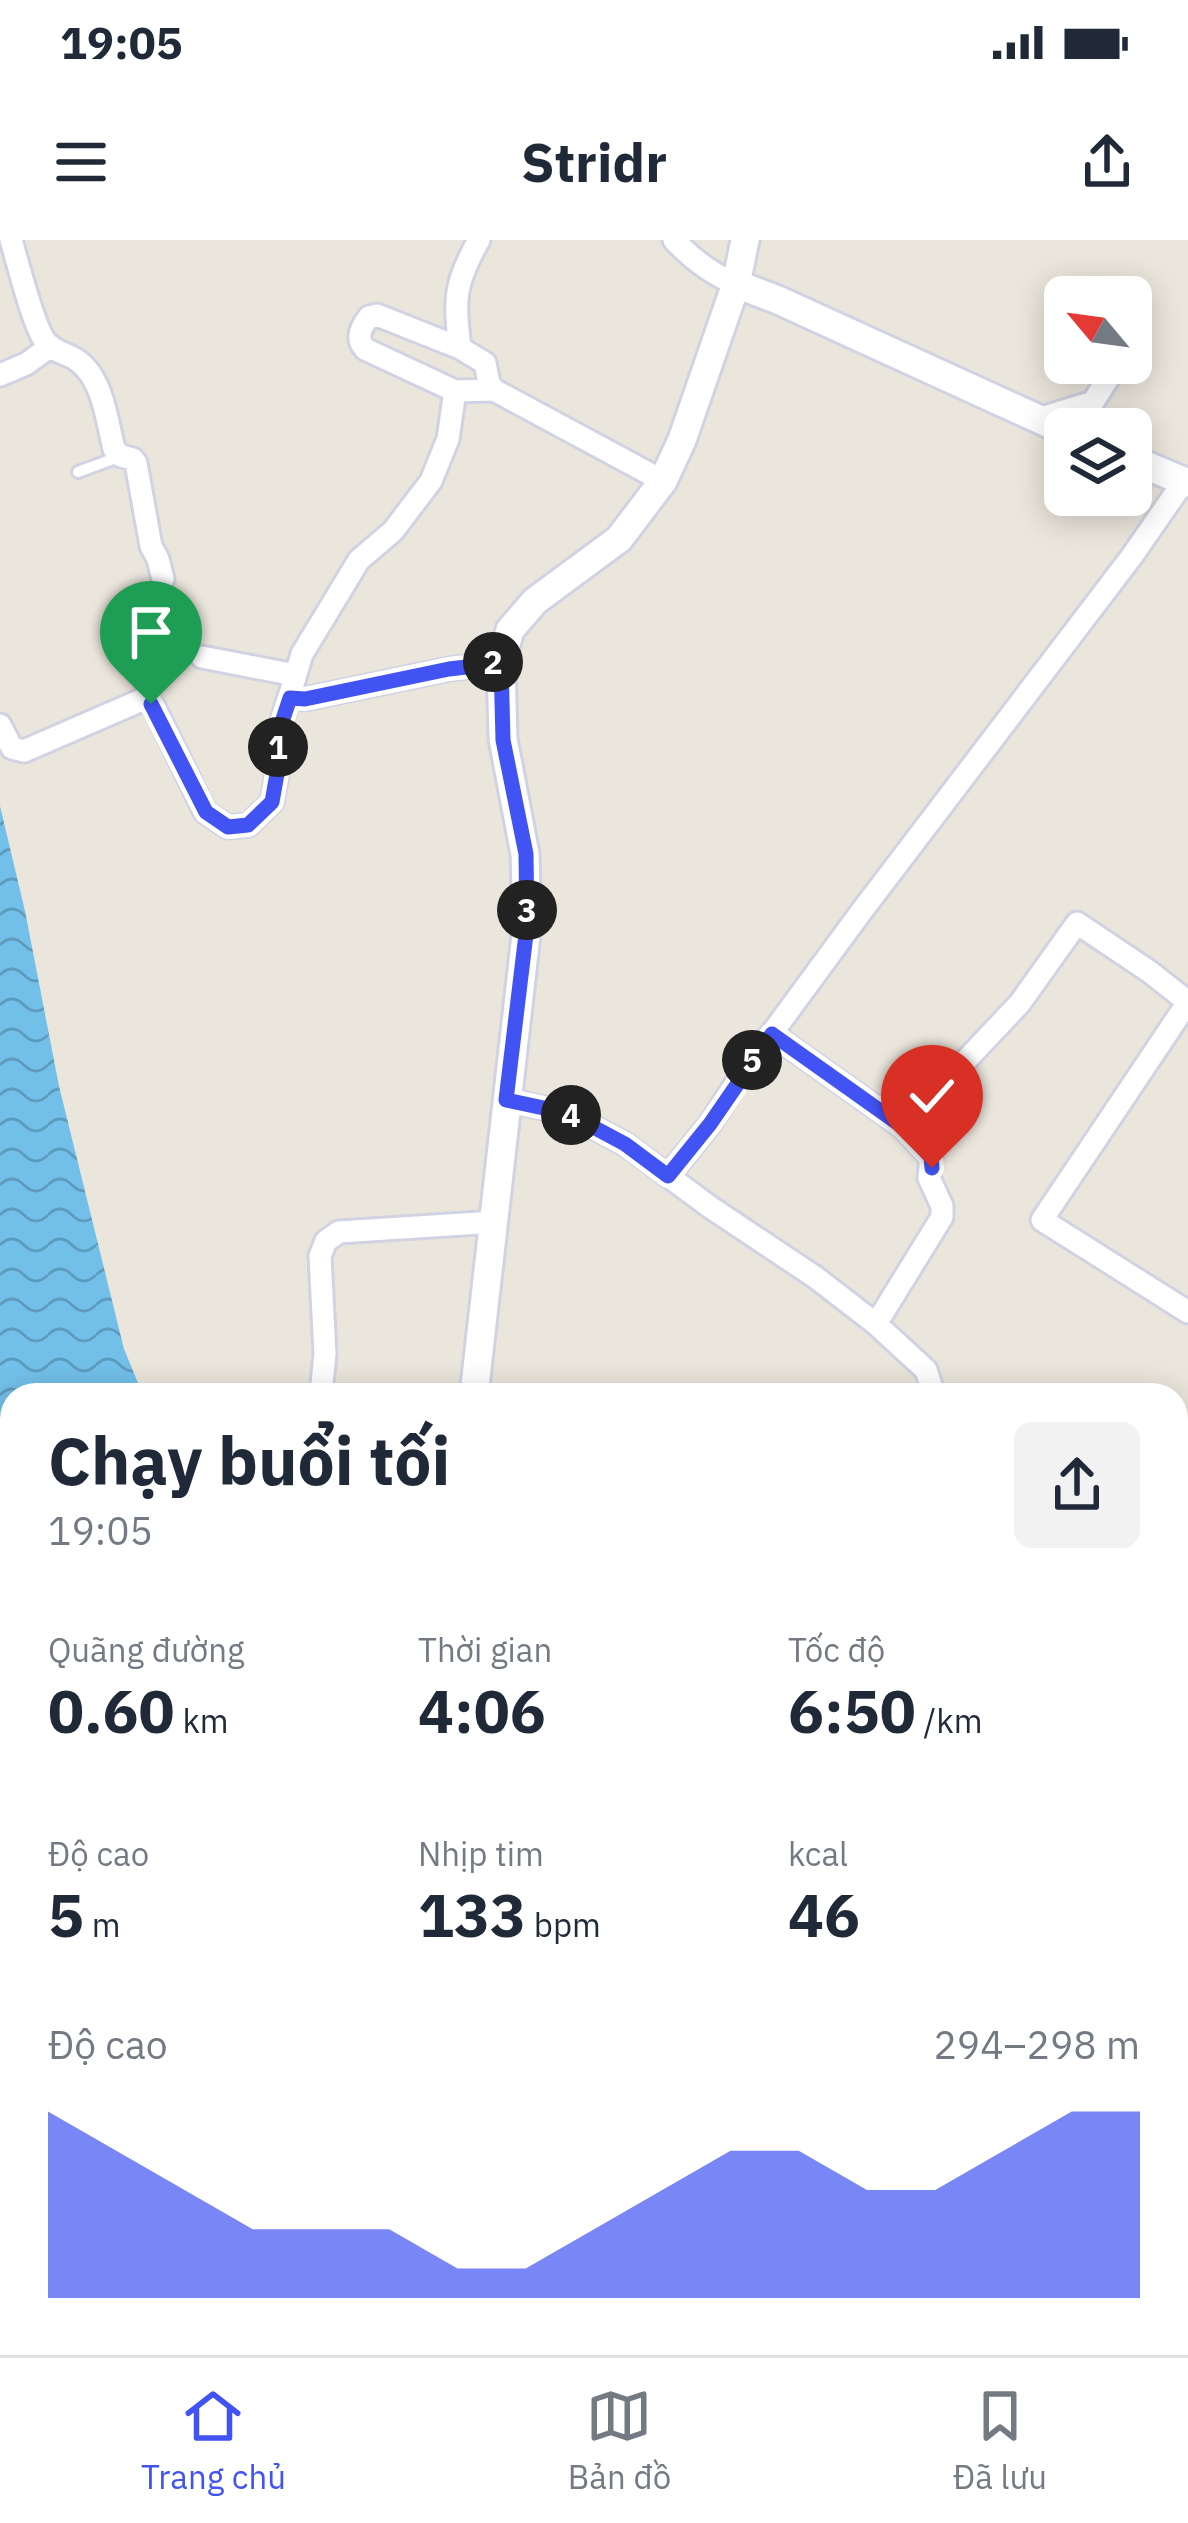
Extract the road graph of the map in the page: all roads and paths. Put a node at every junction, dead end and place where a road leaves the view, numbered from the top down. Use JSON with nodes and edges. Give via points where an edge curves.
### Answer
{"nodes":[{"id":1,"x":10,"y":240,"type":"edge"},
{"id":2,"x":479,"y":240,"type":"edge"},
{"id":3,"x":674,"y":240,"type":"edge"},
{"id":4,"x":745,"y":240,"type":"edge"},
{"id":5,"x":736,"y":284,"type":"junction"},
{"id":6,"x":50,"y":346,"type":"junction"},
{"id":7,"x":460,"y":348,"type":"junction"},
{"id":8,"x":0,"y":375,"type":"edge"},
{"id":9,"x":1104,"y":384,"type":"edge"},
{"id":10,"x":494,"y":390,"type":"junction"},
{"id":11,"x":455,"y":391,"type":"junction"},
{"id":12,"x":1038,"y":419,"type":"junction"},
{"id":13,"x":1044,"y":421,"type":"edge"},
{"id":14,"x":121,"y":456,"type":"junction"},
{"id":15,"x":1152,"y":468,"type":"edge"},
{"id":16,"x":78,"y":472,"type":"dead end"},
{"id":17,"x":654,"y":476,"type":"junction"},
{"id":18,"x":1186,"y":482,"type":"edge"},
{"id":19,"x":163,"y":579,"type":"dead end"},
{"id":20,"x":202,"y":657,"type":"dead end"},
{"id":21,"x":501,"y":663,"type":"junction"},
{"id":22,"x":292,"y":686,"type":"junction"},
{"id":23,"x":0,"y":725,"type":"edge"},
{"id":24,"x":1188,"y":1002,"type":"edge"},
{"id":25,"x":772,"y":1034,"type":"junction"},
{"id":26,"x":506,"y":1100,"type":"junction"},
{"id":27,"x":903,"y":1127,"type":"junction"},
{"id":28,"x":668,"y":1176,"type":"junction"},
{"id":29,"x":495,"y":1222,"type":"junction"},
{"id":30,"x":1188,"y":1312,"type":"edge"},
{"id":31,"x":876,"y":1324,"type":"junction"},
{"id":32,"x":322,"y":1383,"type":"edge"},
{"id":33,"x":475,"y":1383,"type":"edge"},
{"id":34,"x":930,"y":1383,"type":"edge"}],
"edges":[{"from":1,"to":6,"type":"street"},
{"from":2,"to":7,"type":"street","via":[[456,296]]},
{"from":3,"to":5,"type":"street"},
{"from":4,"to":5,"type":"street"},
{"from":5,"to":12,"type":"street"},
{"from":5,"to":17,"type":"street","via":[[682,440]]},
{"from":6,"to":8,"type":"street"},
{"from":6,"to":14,"type":"street","via":[[89,372]]},
{"from":7,"to":10,"type":"street","via":[[484,363]]},
{"from":7,"to":11,"type":"street","via":[[377,315],[359,333],[364,350]]},
{"from":9,"to":12,"type":"street","via":[[1093,402]]},
{"from":10,"to":11,"type":"street"},
{"from":10,"to":17,"type":"street"},
{"from":11,"to":22,"type":"street","via":[[448,439],[430,481],[359,560],[302,654]]},
{"from":12,"to":13,"type":"street"},
{"from":14,"to":16,"type":"lane"},
{"from":14,"to":19,"type":"street","via":[[136,463]]},
{"from":15,"to":18,"type":"street"},
{"from":17,"to":21,"type":"street","via":[[619,539],[535,601],[510,630]]},
{"from":18,"to":25,"type":"street"},
{"from":20,"to":22,"type":"street"},
{"from":21,"to":22,"type":"street","via":[[305,699]]},
{"from":21,"to":26,"type":"street","via":[[503,740],[526,854],[527,926]]},
{"from":22,"to":23,"type":"street","via":[[272,802],[240,827],[206,812],[144,699],[24,751],[12,748]]},
{"from":24,"to":27,"type":"street","via":[[1077,923],[1020,1003]]},
{"from":24,"to":30,"type":"street","via":[[1042,1220]]},
{"from":25,"to":27,"type":"street"},
{"from":25,"to":28,"type":"street"},
{"from":26,"to":28,"type":"street","via":[[567,1113]]},
{"from":26,"to":29,"type":"street"},
{"from":27,"to":31,"type":"street","via":[[931,1157],[941,1217]]},
{"from":28,"to":31,"type":"street"},
{"from":29,"to":32,"type":"street","via":[[332,1235],[320,1256]]},
{"from":29,"to":33,"type":"street"},
{"from":31,"to":34,"type":"street"}]}
